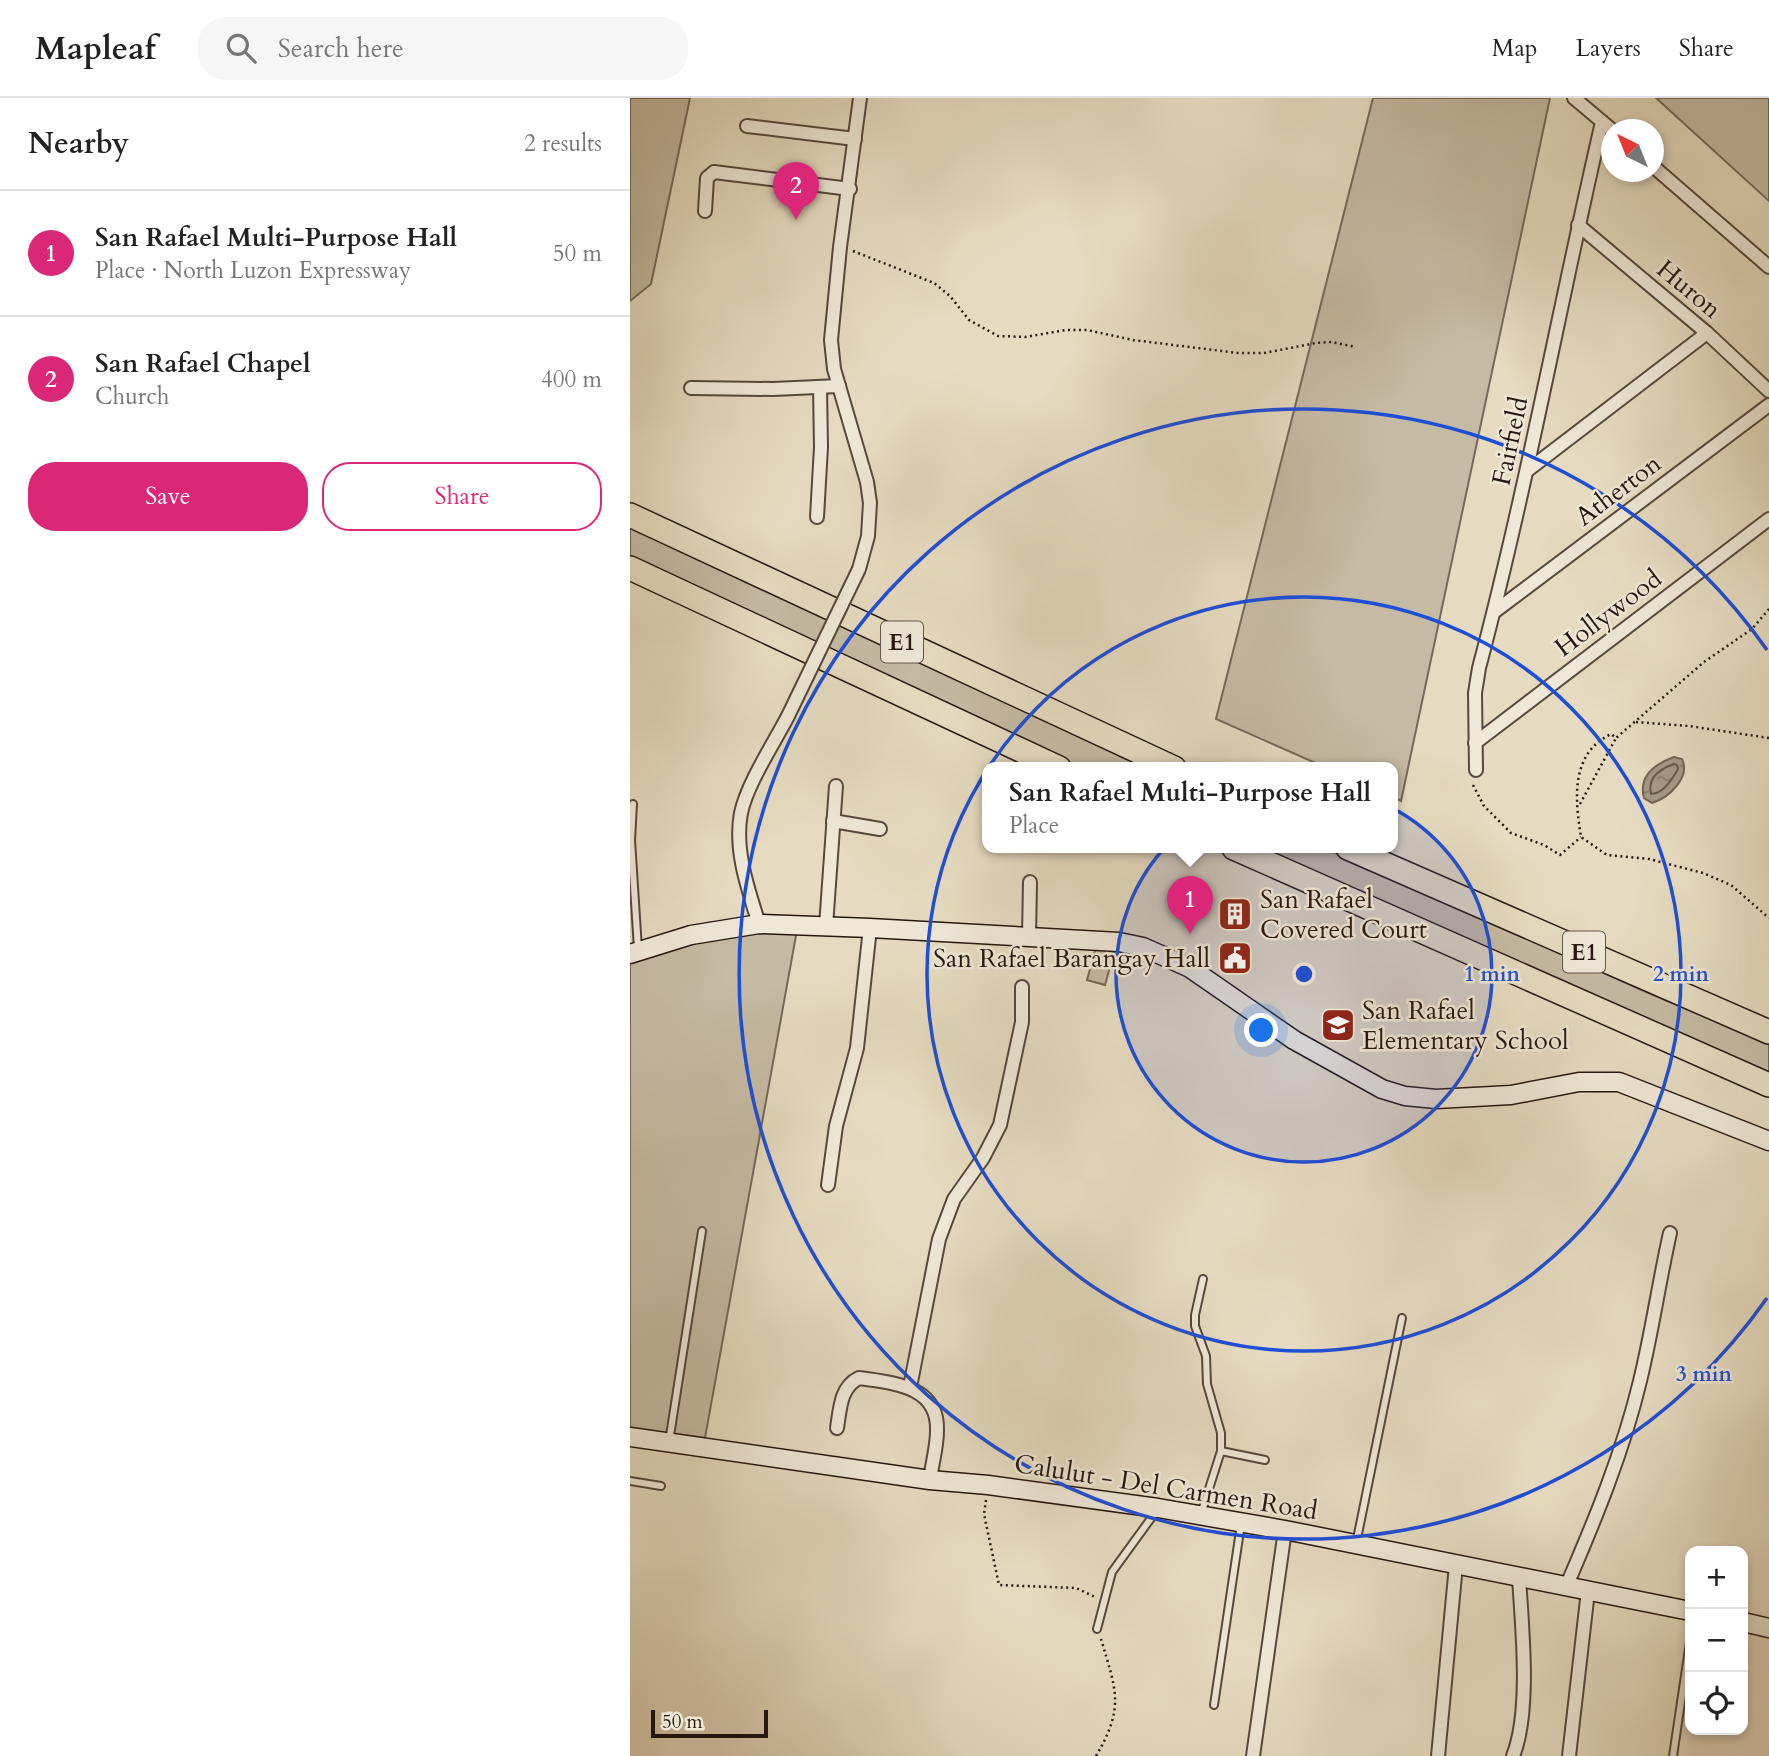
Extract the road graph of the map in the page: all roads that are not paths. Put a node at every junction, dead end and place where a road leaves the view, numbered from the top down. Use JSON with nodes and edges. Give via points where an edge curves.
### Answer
{"nodes":[{"id":1,"x":860,"y":98,"type":"edge"},
{"id":2,"x":1574,"y":98,"type":"edge"},
{"id":3,"x":1601,"y":121,"type":"edge"},
{"id":4,"x":747,"y":126,"type":"dead end"},
{"id":5,"x":855,"y":139,"type":"junction"},
{"id":6,"x":1601,"y":146,"type":"edge"},
{"id":7,"x":1664,"y":176,"type":"edge"},
{"id":8,"x":850,"y":189,"type":"junction"},
{"id":9,"x":705,"y":211,"type":"dead end"},
{"id":10,"x":1578,"y":225,"type":"junction"},
{"id":11,"x":1769,"y":267,"type":"edge"},
{"id":12,"x":1707,"y":333,"type":"junction"},
{"id":13,"x":839,"y":386,"type":"junction"},
{"id":14,"x":691,"y":388,"type":"dead end"},
{"id":15,"x":820,"y":388,"type":"junction"},
{"id":16,"x":1769,"y":391,"type":"edge"},
{"id":17,"x":1769,"y":405,"type":"edge"},
{"id":18,"x":1528,"y":470,"type":"junction"},
{"id":19,"x":630,"y":514,"type":"edge"},
{"id":20,"x":817,"y":517,"type":"dead end"},
{"id":21,"x":1769,"y":519,"type":"edge"},
{"id":22,"x":630,"y":568,"type":"edge"},
{"id":23,"x":1494,"y":612,"type":"junction"},
{"id":24,"x":1475,"y":743,"type":"junction"},
{"id":25,"x":1046,"y":762,"type":"edge"},
{"id":26,"x":1161,"y":762,"type":"edge"},
{"id":27,"x":1476,"y":770,"type":"road end"},
{"id":28,"x":836,"y":786,"type":"dead end"},
{"id":29,"x":633,"y":804,"type":"dead end"},
{"id":30,"x":833,"y":821,"type":"junction"},
{"id":31,"x":880,"y":829,"type":"dead end"},
{"id":32,"x":1245,"y":853,"type":"edge"},
{"id":33,"x":1359,"y":853,"type":"edge"},
{"id":34,"x":1030,"y":882,"type":"dead end"},
{"id":35,"x":759,"y":924,"type":"junction"},
{"id":36,"x":826,"y":926,"type":"junction"},
{"id":37,"x":870,"y":928,"type":"junction"},
{"id":38,"x":1029,"y":936,"type":"junction"},
{"id":39,"x":634,"y":952,"type":"edge"},
{"id":40,"x":1022,"y":987,"type":"dead end"},
{"id":41,"x":1769,"y":1032,"type":"edge"},
{"id":42,"x":1769,"y":1085,"type":"edge"},
{"id":43,"x":1769,"y":1141,"type":"edge"},
{"id":44,"x":828,"y":1185,"type":"dead end"},
{"id":45,"x":702,"y":1231,"type":"dead end"},
{"id":46,"x":1670,"y":1233,"type":"dead end"},
{"id":47,"x":1203,"y":1279,"type":"dead end"},
{"id":48,"x":1402,"y":1318,"type":"dead end"},
{"id":49,"x":910,"y":1387,"type":"junction"},
{"id":50,"x":837,"y":1428,"type":"dead end"},
{"id":51,"x":630,"y":1437,"type":"edge"},
{"id":52,"x":669,"y":1444,"type":"junction"},
{"id":53,"x":1221,"y":1451,"type":"junction"},
{"id":54,"x":1265,"y":1460,"type":"dead end"},
{"id":55,"x":930,"y":1480,"type":"junction"},
{"id":56,"x":630,"y":1481,"type":"edge"},
{"id":57,"x":661,"y":1486,"type":"dead end"},
{"id":58,"x":1158,"y":1508,"type":"junction"},
{"id":59,"x":1200,"y":1516,"type":"junction"},
{"id":60,"x":1241,"y":1522,"type":"junction"},
{"id":61,"x":1285,"y":1530,"type":"junction"},
{"id":62,"x":1356,"y":1546,"type":"junction"},
{"id":63,"x":1456,"y":1565,"type":"junction"},
{"id":64,"x":1519,"y":1578,"type":"junction"},
{"id":65,"x":1566,"y":1587,"type":"junction"},
{"id":66,"x":1588,"y":1591,"type":"junction"},
{"id":67,"x":1685,"y":1610,"type":"edge"},
{"id":68,"x":1748,"y":1623,"type":"edge"},
{"id":69,"x":1769,"y":1628,"type":"edge"},
{"id":70,"x":1097,"y":1629,"type":"road end"},
{"id":71,"x":1685,"y":1672,"type":"edge"},
{"id":72,"x":1214,"y":1705,"type":"dead end"},
{"id":73,"x":1253,"y":1756,"type":"edge"},
{"id":74,"x":1438,"y":1756,"type":"edge"},
{"id":75,"x":1513,"y":1756,"type":"edge"},
{"id":76,"x":1569,"y":1756,"type":"edge"},
{"id":77,"x":1672,"y":1756,"type":"edge"}],
"edges":[{"from":1,"to":5,"type":"street"},
{"from":2,"to":3,"type":"street"},
{"from":4,"to":5,"type":"street"},
{"from":5,"to":8,"type":"street"},
{"from":6,"to":10,"type":"street","name":"Fairfield"},
{"from":7,"to":11,"type":"street"},
{"from":8,"to":9,"type":"street","via":[[714,172],[707,178]]},
{"from":8,"to":13,"type":"street","via":[[831,340]]},
{"from":10,"to":12,"type":"street","name":"Huron"},
{"from":10,"to":18,"type":"street","name":"Fairfield"},
{"from":12,"to":16,"type":"street","name":"Huron"},
{"from":12,"to":18,"type":"street"},
{"from":13,"to":15,"type":"street"},
{"from":13,"to":35,"type":"street","bridge":true,"via":[[867,482],[868,536],[859,569],[741,813],[741,860]]},
{"from":14,"to":15,"type":"street"},
{"from":15,"to":20,"type":"street"},
{"from":17,"to":23,"type":"street","name":"Atherton"},
{"from":18,"to":23,"type":"street","name":"Fairfield"},
{"from":19,"to":26,"type":"highway","number":"E1"},
{"from":21,"to":24,"type":"street","name":"Hollywood"},
{"from":22,"to":25,"type":"highway","number":"E1"},
{"from":23,"to":24,"type":"street","name":"Fairfield","via":[[1475,693]]},
{"from":24,"to":27,"type":"street","name":"Fairfield"},
{"from":28,"to":30,"type":"street"},
{"from":29,"to":39,"type":"lane"},
{"from":30,"to":31,"type":"street"},
{"from":30,"to":36,"type":"street"},
{"from":32,"to":42,"type":"highway","number":"E1"},
{"from":33,"to":41,"type":"highway","number":"E1"},
{"from":34,"to":38,"type":"street"},
{"from":35,"to":36,"type":"street"},
{"from":35,"to":39,"type":"street","via":[[691,935]]},
{"from":36,"to":37,"type":"street"},
{"from":37,"to":38,"type":"street"},
{"from":37,"to":44,"type":"street","via":[[857,1048],[836,1126]]},
{"from":38,"to":43,"type":"street","via":[[1143,947],[1189,968],[1326,1059],[1405,1096],[1436,1100],[1482,1097],[1578,1082],[1619,1082]]},
{"from":40,"to":49,"type":"street","via":[[1022,1022],[1000,1125],[954,1199],[939,1239]]},
{"from":45,"to":52,"type":"lane"},
{"from":46,"to":65,"type":"street","via":[[1640,1383],[1605,1494]]},
{"from":47,"to":53,"type":"lane","via":[[1195,1326],[1206,1356]]},
{"from":48,"to":62,"type":"lane"},
{"from":49,"to":50,"type":"street","via":[[859,1378],[852,1381],[842,1399]]},
{"from":49,"to":55,"type":"street","via":[[925,1397],[937,1423]]},
{"from":51,"to":52,"type":"street","name":"Calulut - Del Carmen Road"},
{"from":52,"to":55,"type":"street","name":"Calulut - Del Carmen Road"},
{"from":53,"to":54,"type":"lane"},
{"from":53,"to":59,"type":"lane"},
{"from":55,"to":58,"type":"street","name":"Calulut - Del Carmen Road"},
{"from":56,"to":57,"type":"lane"},
{"from":58,"to":59,"type":"street","name":"Calulut - Del Carmen Road"},
{"from":58,"to":70,"type":"lane","via":[[1112,1572]]},
{"from":59,"to":60,"type":"street","name":"Calulut - Del Carmen Road"},
{"from":60,"to":61,"type":"street","name":"Calulut - Del Carmen Road"},
{"from":60,"to":72,"type":"lane"},
{"from":61,"to":62,"type":"street","name":"Calulut - Del Carmen Road"},
{"from":61,"to":73,"type":"street"},
{"from":62,"to":63,"type":"street","name":"Calulut - Del Carmen Road"},
{"from":63,"to":64,"type":"street","name":"Calulut - Del Carmen Road"},
{"from":63,"to":74,"type":"street"},
{"from":64,"to":65,"type":"street","name":"Calulut - Del Carmen Road"},
{"from":64,"to":75,"type":"street","via":[[1523,1704]]},
{"from":65,"to":66,"type":"street","name":"Calulut - Del Carmen Road"},
{"from":66,"to":67,"type":"street","name":"Calulut - Del Carmen Road"},
{"from":66,"to":76,"type":"street"},
{"from":68,"to":69,"type":"street"},
{"from":71,"to":77,"type":"lane"}]}
